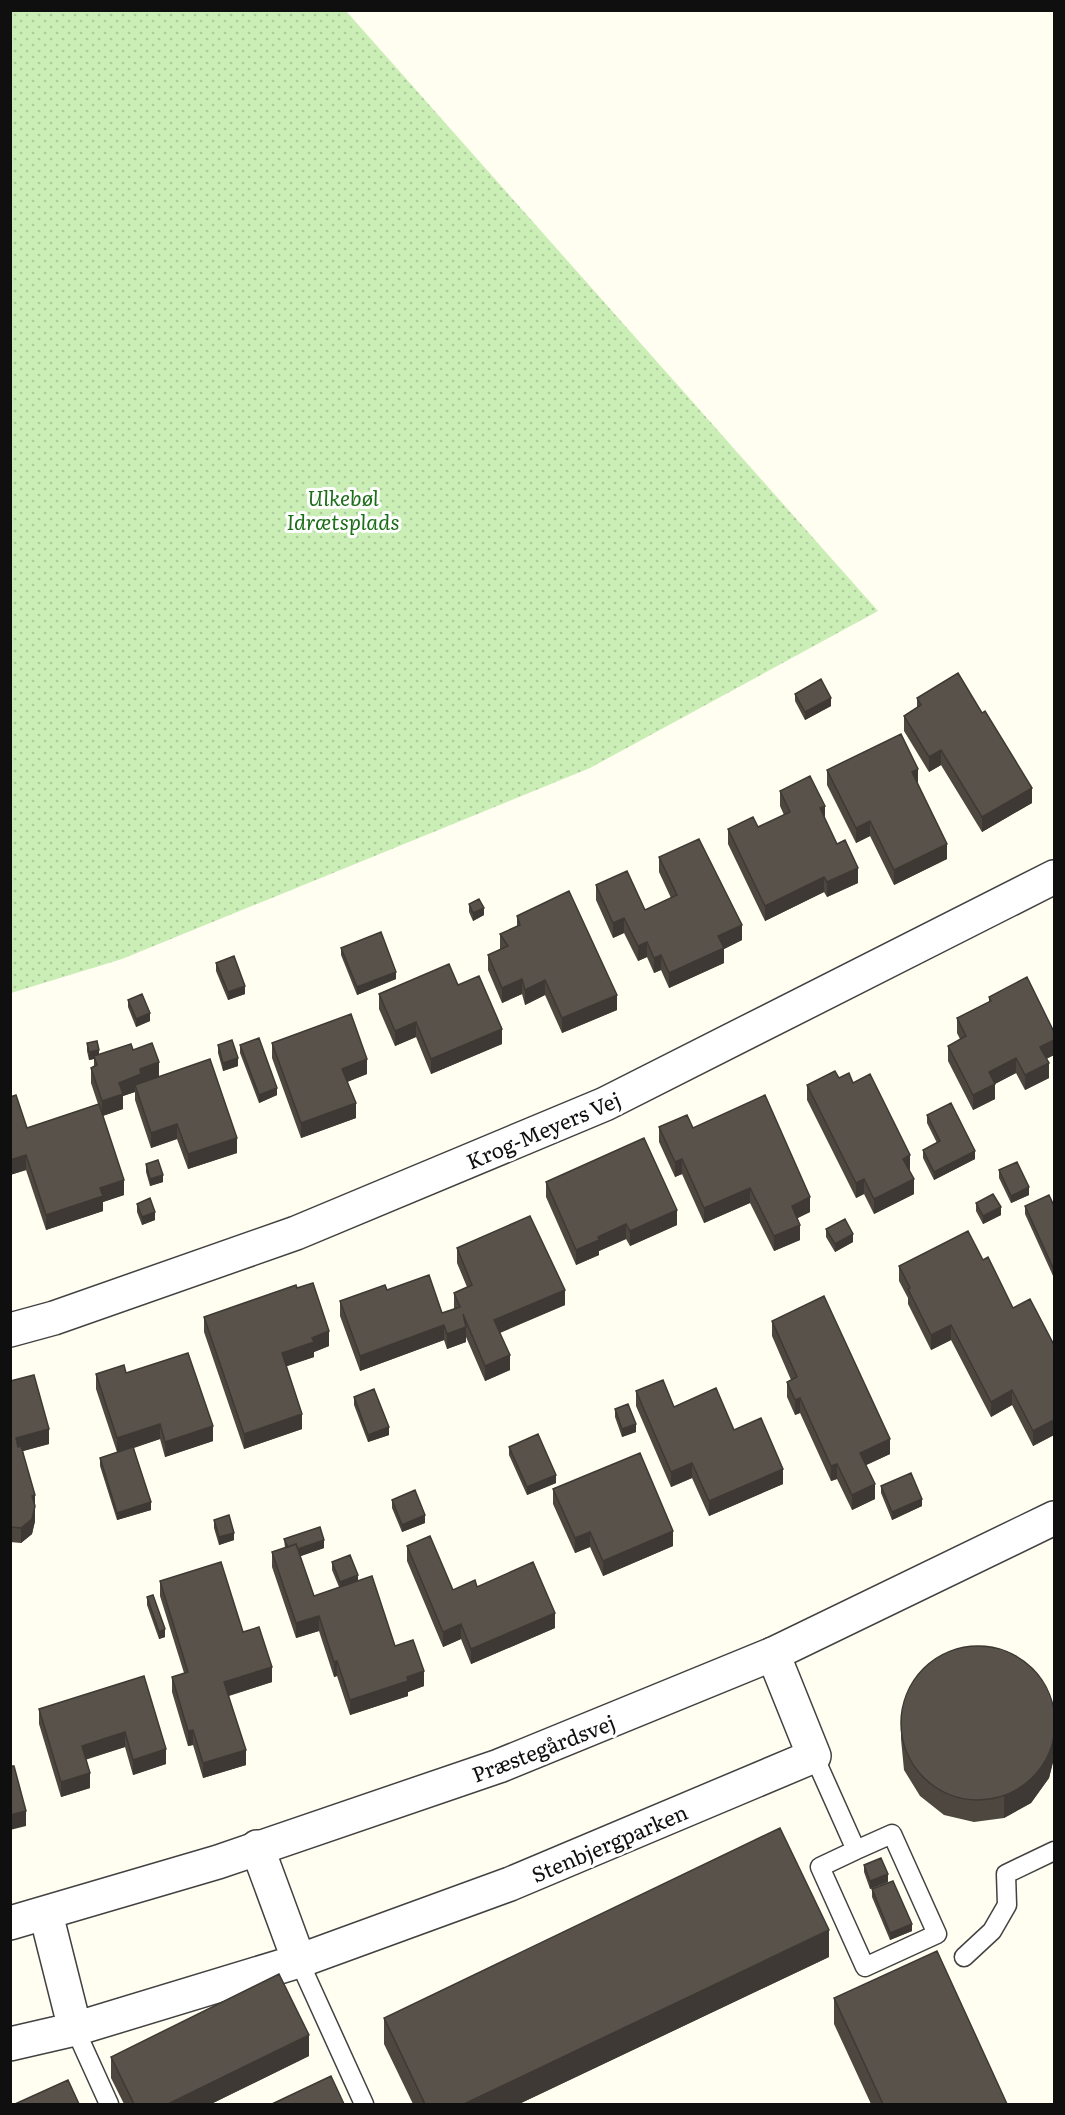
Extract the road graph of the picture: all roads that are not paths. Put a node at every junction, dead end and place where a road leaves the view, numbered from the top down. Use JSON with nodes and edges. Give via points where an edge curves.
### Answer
{"nodes":[{"id":1,"x":1054,"y":877,"type":"edge"},
{"id":2,"x":10,"y":1330,"type":"edge"},
{"id":3,"x":1054,"y":1518,"type":"edge"},
{"id":4,"x":773,"y":1654,"type":"junction"},
{"id":5,"x":814,"y":1756,"type":"junction"},
{"id":6,"x":257,"y":1847,"type":"junction"},
{"id":7,"x":856,"y":1850,"type":"junction"},
{"id":8,"x":1054,"y":1851,"type":"edge"},
{"id":9,"x":46,"y":1914,"type":"junction"},
{"id":10,"x":10,"y":1923,"type":"edge"},
{"id":11,"x":964,"y":1957,"type":"dead end"},
{"id":12,"x":299,"y":1961,"type":"junction"},
{"id":13,"x":75,"y":2029,"type":"junction"},
{"id":14,"x":10,"y":2044,"type":"edge"},
{"id":15,"x":109,"y":2104,"type":"edge"},
{"id":16,"x":364,"y":2104,"type":"edge"}],
"edges":[{"from":1,"to":2,"type":"street","name":"Krog-Meyers Vej","via":[[606,1104],[296,1233]]},
{"from":3,"to":4,"type":"street","name":"Præstegårdsvej"},
{"from":4,"to":5,"type":"street"},
{"from":4,"to":6,"type":"street","name":"Præstegårdsvej","via":[[499,1766]]},
{"from":5,"to":7,"type":"lane"},
{"from":5,"to":12,"type":"street","name":"Stenbjergparken","via":[[510,1884]]},
{"from":6,"to":9,"type":"street","name":"Præstegårdsvej"},
{"from":6,"to":12,"type":"street"},
{"from":7,"to":7,"type":"lane","via":[[892,1834],[937,1934],[865,1967],[820,1867]]},
{"from":8,"to":11,"type":"lane","via":[[1006,1874],[1008,1905],[992,1931]]},
{"from":9,"to":10,"type":"street","name":"Præstegårdsvej"},
{"from":9,"to":13,"type":"street"},
{"from":12,"to":13,"type":"street","name":"Stenbjergparken"},
{"from":12,"to":16,"type":"lane"},
{"from":13,"to":14,"type":"street","name":"Stenbjergparken"},
{"from":13,"to":15,"type":"lane"}]}
